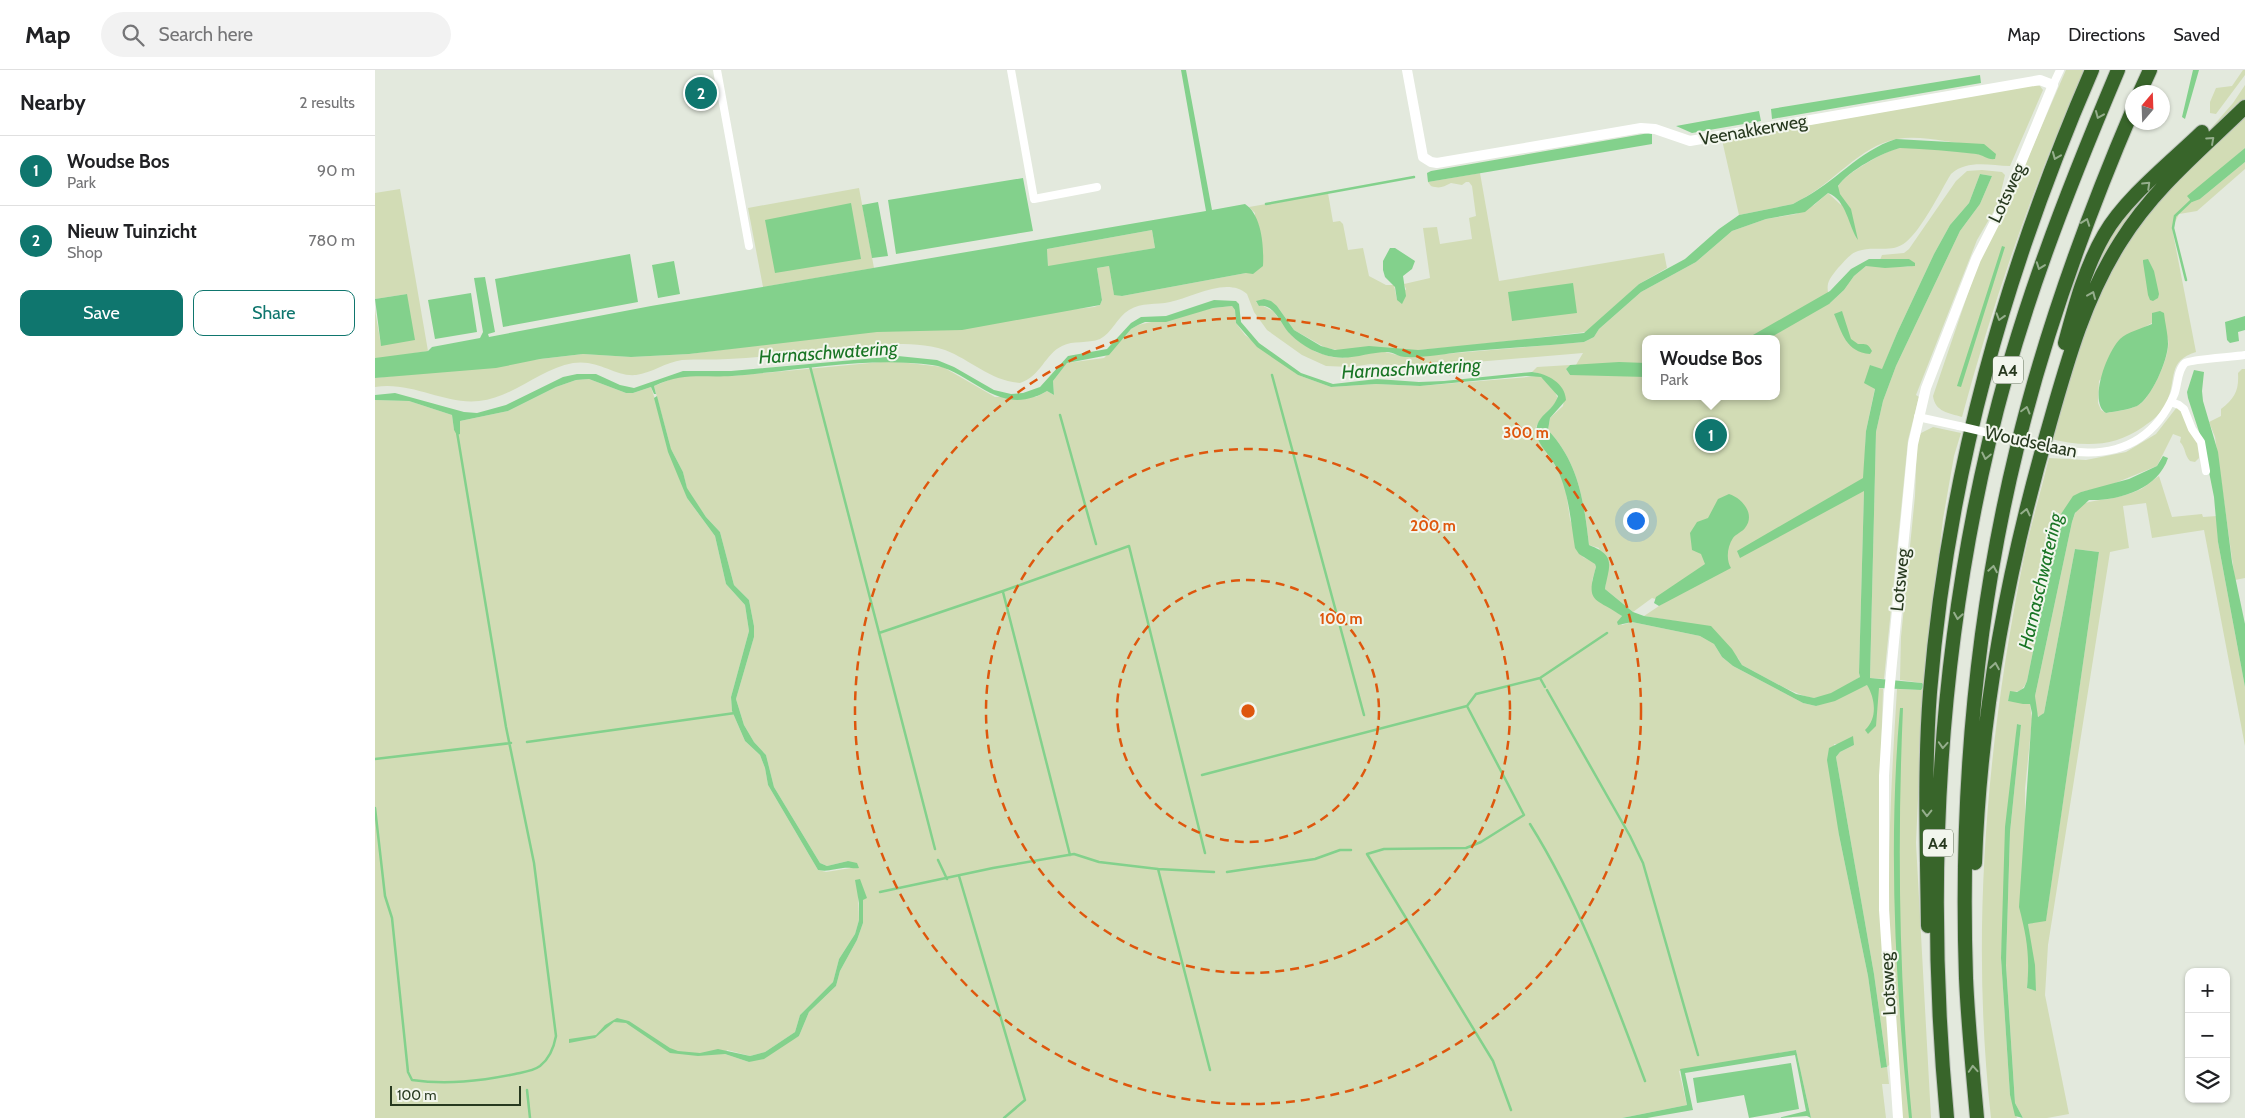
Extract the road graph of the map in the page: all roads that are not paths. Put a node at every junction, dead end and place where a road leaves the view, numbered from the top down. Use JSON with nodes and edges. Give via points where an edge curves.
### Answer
{"nodes":[{"id":1,"x":717,"y":70,"type":"edge"},
{"id":2,"x":1011,"y":70,"type":"edge"},
{"id":3,"x":1407,"y":70,"type":"edge"},
{"id":4,"x":2060,"y":70,"type":"edge"},
{"id":5,"x":2092,"y":70,"type":"edge"},
{"id":6,"x":2118,"y":70,"type":"edge"},
{"id":7,"x":2150,"y":70,"type":"edge"},
{"id":8,"x":2053,"y":85,"type":"junction"},
{"id":9,"x":2143,"y":85,"type":"edge"},
{"id":10,"x":2245,"y":107,"type":"edge"},
{"id":11,"x":2125,"y":127,"type":"edge"},
{"id":12,"x":2203,"y":132,"type":"dead end"},
{"id":13,"x":1097,"y":187,"type":"dead end"},
{"id":14,"x":749,"y":246,"type":"dead end"},
{"id":15,"x":2245,"y":355,"type":"edge"},
{"id":16,"x":2171,"y":402,"type":"junction"},
{"id":17,"x":1918,"y":417,"type":"junction"},
{"id":18,"x":2044,"y":441,"type":"junction"},
{"id":19,"x":2205,"y":470,"type":"dead end"},
{"id":20,"x":1966,"y":980,"type":"junction"},
{"id":21,"x":1937,"y":991,"type":"junction"},
{"id":22,"x":1898,"y":1118,"type":"edge"},
{"id":23,"x":1947,"y":1118,"type":"edge"},
{"id":24,"x":1977,"y":1118,"type":"edge"}],
"edges":[{"from":1,"to":14,"type":"street"},
{"from":2,"to":13,"type":"street","via":[[1034,199]]},
{"from":3,"to":8,"type":"street","name":"Veenakkerweg","via":[[1423,157],[1437,163],[1641,128],[1655,129],[1690,141],[2040,80]]},
{"from":4,"to":8,"type":"street","name":"Lotsweg"},
{"from":5,"to":21,"type":"highway","number":"A4","one_way":true,"via":[[2063,137],[1999,319],[1967,445],[1951,525],[1931,688],[1926,834],[1928,955]]},
{"from":6,"to":21,"type":"highway","number":"A4","one_way":true,"via":[[2036,277],[1989,440],[1976,502],[1947,690],[1939,814]]},
{"from":7,"to":9,"type":"highway"},
{"from":8,"to":17,"type":"street","name":"Lotsweg","via":[[2004,204],[1976,259]]},
{"from":18,"to":10,"type":"highway","number":"A4","one_way":true,"via":[[2081,322],[2120,242],[2167,182]]},
{"from":20,"to":11,"type":"highway","number":"A4","one_way":true,"via":[[1966,846],[1975,693],[2004,507],[2031,392],[2064,285],[2096,194]]},
{"from":18,"to":12,"type":"highway","number":"A4","one_way":true,"via":[[2047,408],[2095,252],[2121,212]]},
{"from":15,"to":16,"type":"street","name":"Woudselaan","via":[[2185,362]]},
{"from":16,"to":17,"type":"street","name":"Woudselaan","bridge":true,"via":[[2151,430],[2131,444],[2108,452],[2085,454]]},
{"from":16,"to":19,"type":"street","via":[[2184,409],[2201,442]]},
{"from":17,"to":22,"type":"street","name":"Lotsweg","via":[[1889,694],[1884,786],[1884,910]]},
{"from":20,"to":18,"type":"highway","number":"A4","one_way":true,"via":[[1978,815],[1992,686],[2018,546]]},
{"from":24,"to":20,"type":"highway","number":"A4","one_way":true},
{"from":21,"to":23,"type":"highway","number":"A4"}]}
